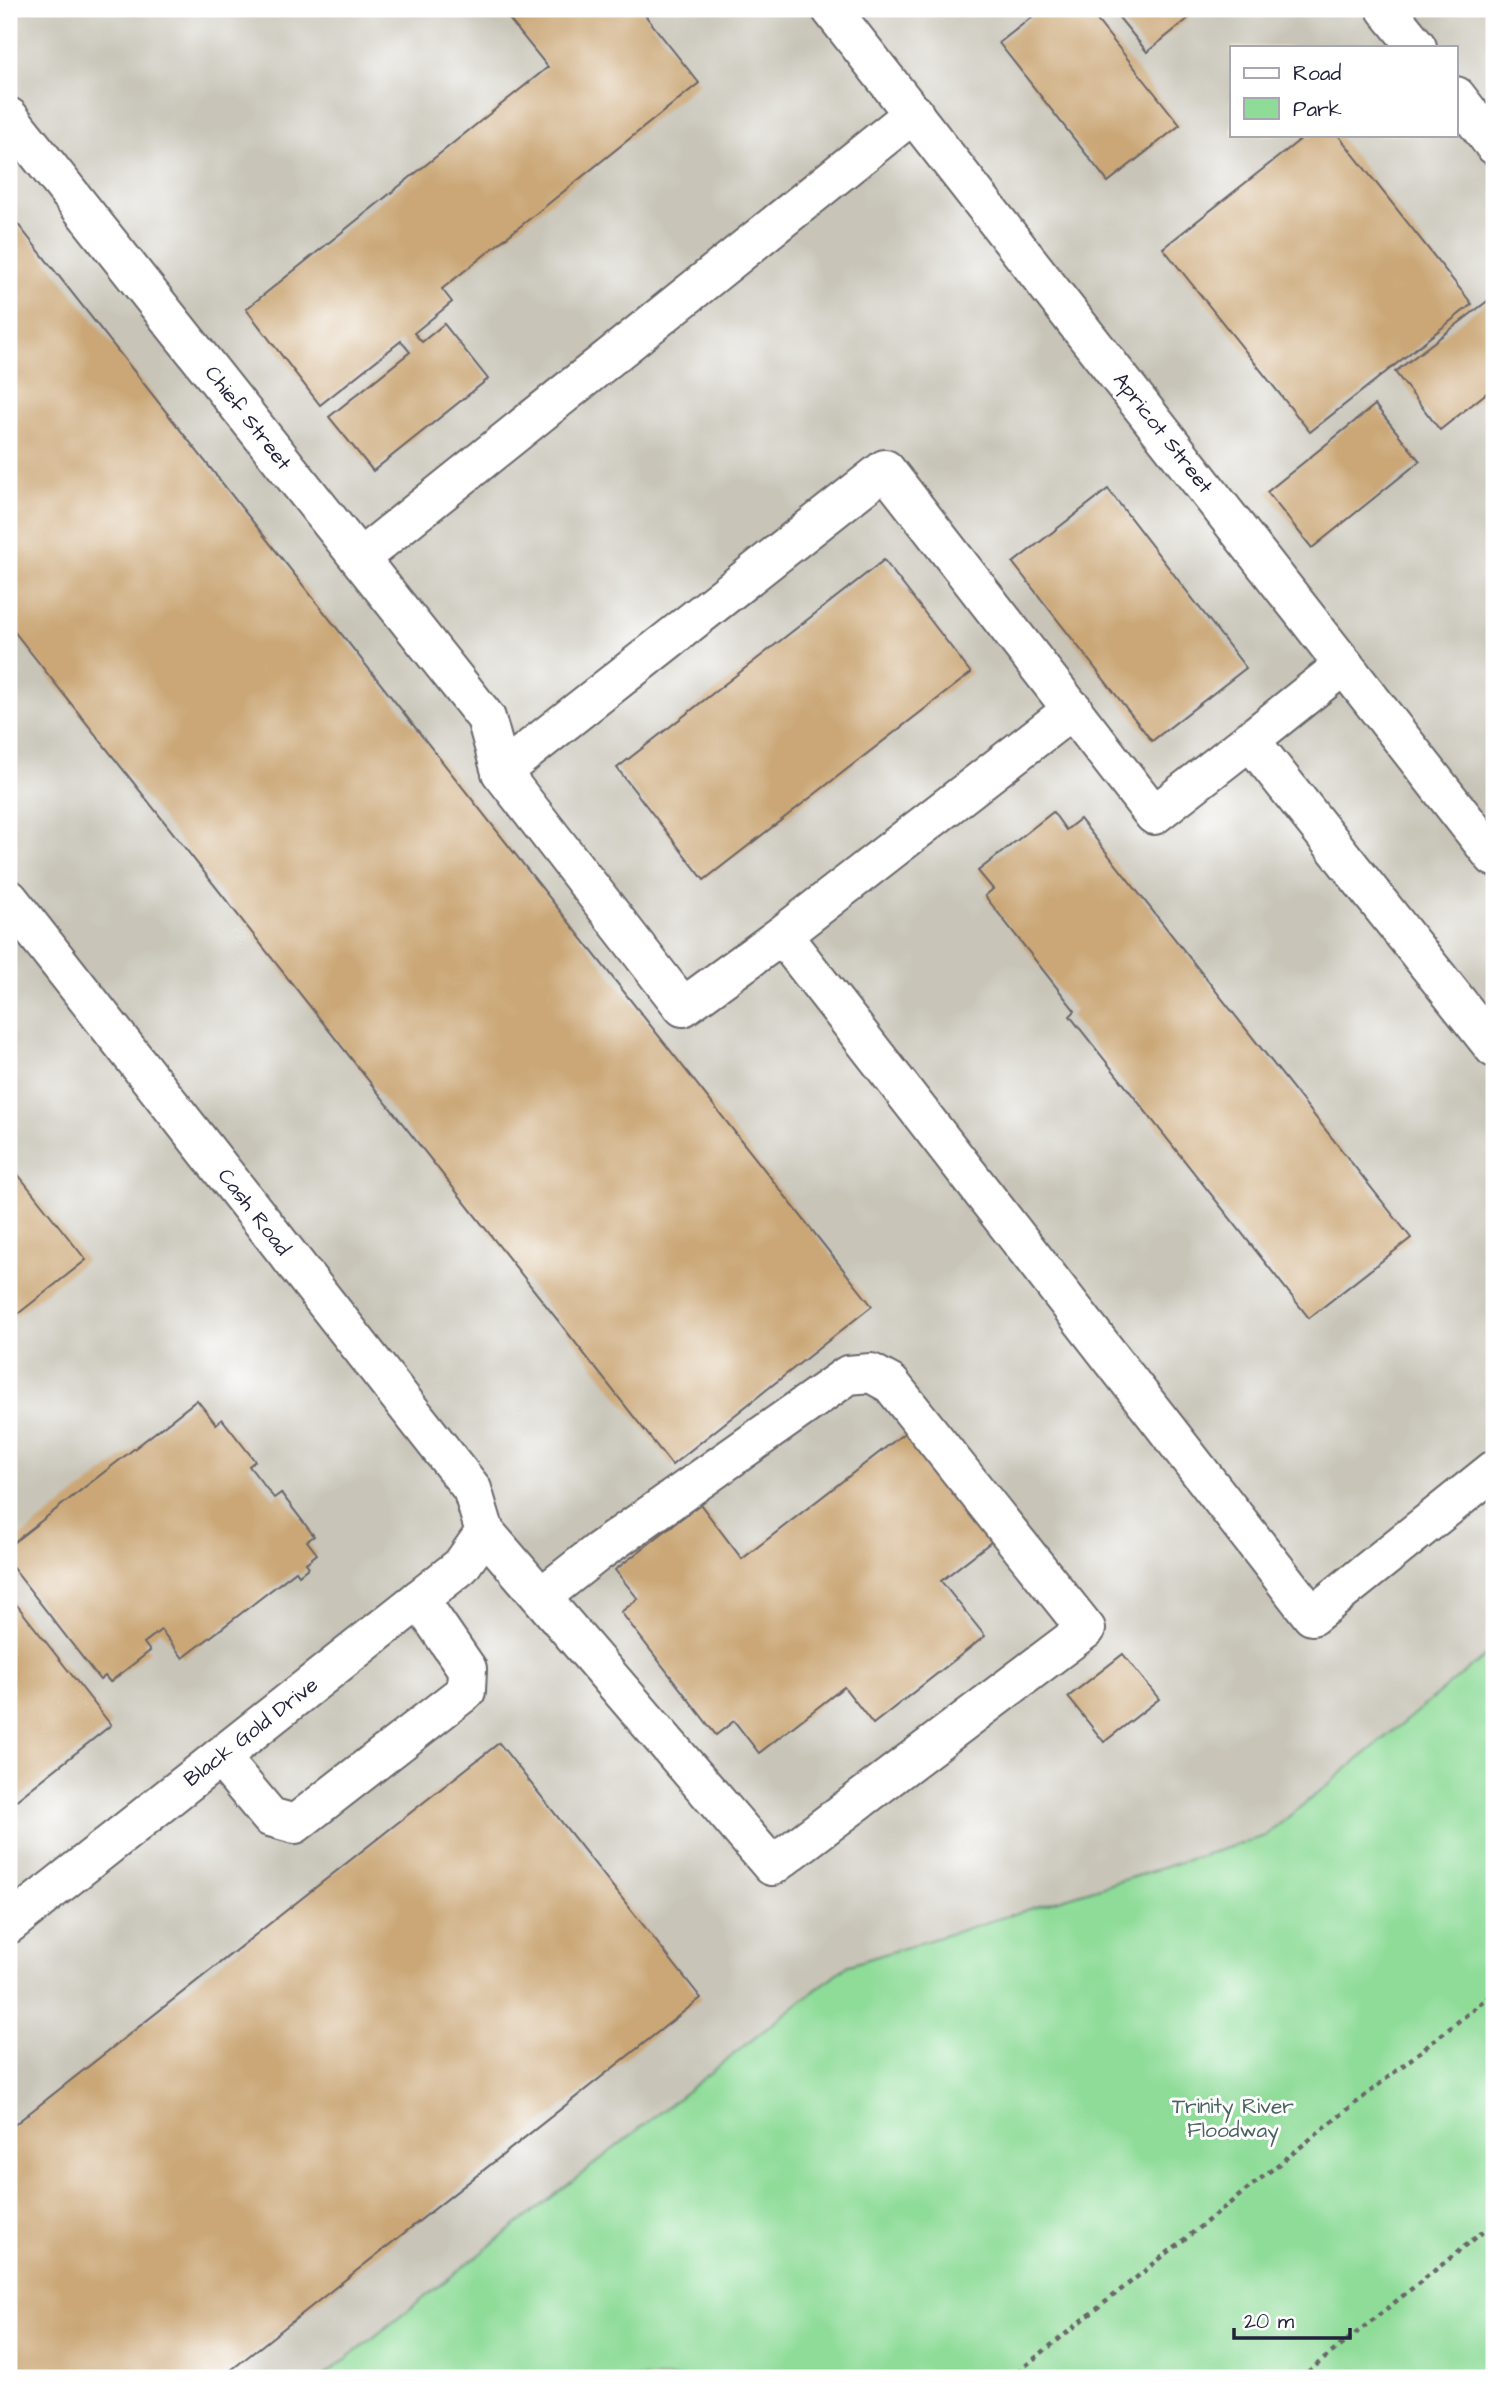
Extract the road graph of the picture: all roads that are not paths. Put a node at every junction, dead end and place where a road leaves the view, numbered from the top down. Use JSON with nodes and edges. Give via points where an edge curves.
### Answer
{"nodes":[{"id":1,"x":831,"y":9,"type":"edge"},
{"id":2,"x":1386,"y":9,"type":"edge"},
{"id":3,"x":1416,"y":46,"type":"edge"},
{"id":4,"x":1458,"y":99,"type":"edge"},
{"id":5,"x":914,"y":113,"type":"junction"},
{"id":6,"x":9,"y":117,"type":"edge"},
{"id":7,"x":1494,"y":145,"type":"edge"},
{"id":8,"x":359,"y":558,"type":"junction"},
{"id":9,"x":1344,"y":665,"type":"junction"},
{"id":10,"x":1073,"y":709,"type":"junction"},
{"id":11,"x":1250,"y":740,"type":"junction"},
{"id":12,"x":501,"y":772,"type":"junction"},
{"id":13,"x":1494,"y":857,"type":"edge"},
{"id":14,"x":9,"y":899,"type":"edge"},
{"id":15,"x":782,"y":935,"type":"junction"},
{"id":16,"x":1494,"y":1048,"type":"edge"},
{"id":17,"x":1494,"y":1470,"type":"edge"},
{"id":18,"x":485,"y":1532,"type":"junction"},
{"id":19,"x":541,"y":1597,"type":"junction"},
{"id":20,"x":419,"y":1599,"type":"junction"},
{"id":21,"x":220,"y":1757,"type":"junction"},
{"id":22,"x":9,"y":1924,"type":"edge"}],
"edges":[{"from":1,"to":5,"type":"street","name":"Apricot Street"},
{"from":2,"to":3,"type":"street"},
{"from":4,"to":7,"type":"street"},
{"from":5,"to":8,"type":"street"},
{"from":5,"to":9,"type":"street","name":"Apricot Street"},
{"from":6,"to":8,"type":"street","name":"Chief Street"},
{"from":8,"to":12,"type":"street","name":"Chief Street","via":[[486,718]]},
{"from":9,"to":11,"type":"street"},
{"from":9,"to":13,"type":"street","name":"Apricot Street"},
{"from":10,"to":11,"type":"street","via":[[1153,815]]},
{"from":10,"to":12,"type":"street","via":[[885,469]]},
{"from":10,"to":15,"type":"street"},
{"from":11,"to":16,"type":"street"},
{"from":12,"to":15,"type":"street","via":[[683,1007]]},
{"from":14,"to":18,"type":"street","name":"Cash Road","via":[[472,1489]]},
{"from":15,"to":17,"type":"street","via":[[1312,1616]]},
{"from":18,"to":19,"type":"street"},
{"from":18,"to":20,"type":"street","name":"Black Gold Drive","via":[[461,1566]]},
{"from":19,"to":19,"type":"street","via":[[772,1866],[1086,1629],[891,1384],[871,1373],[848,1375]]},
{"from":20,"to":21,"type":"street","name":"Black Gold Drive"},
{"from":20,"to":21,"type":"street","via":[[467,1669],[466,1691],[295,1824],[270,1817]]},
{"from":21,"to":22,"type":"street","name":"Black Gold Drive"}]}
